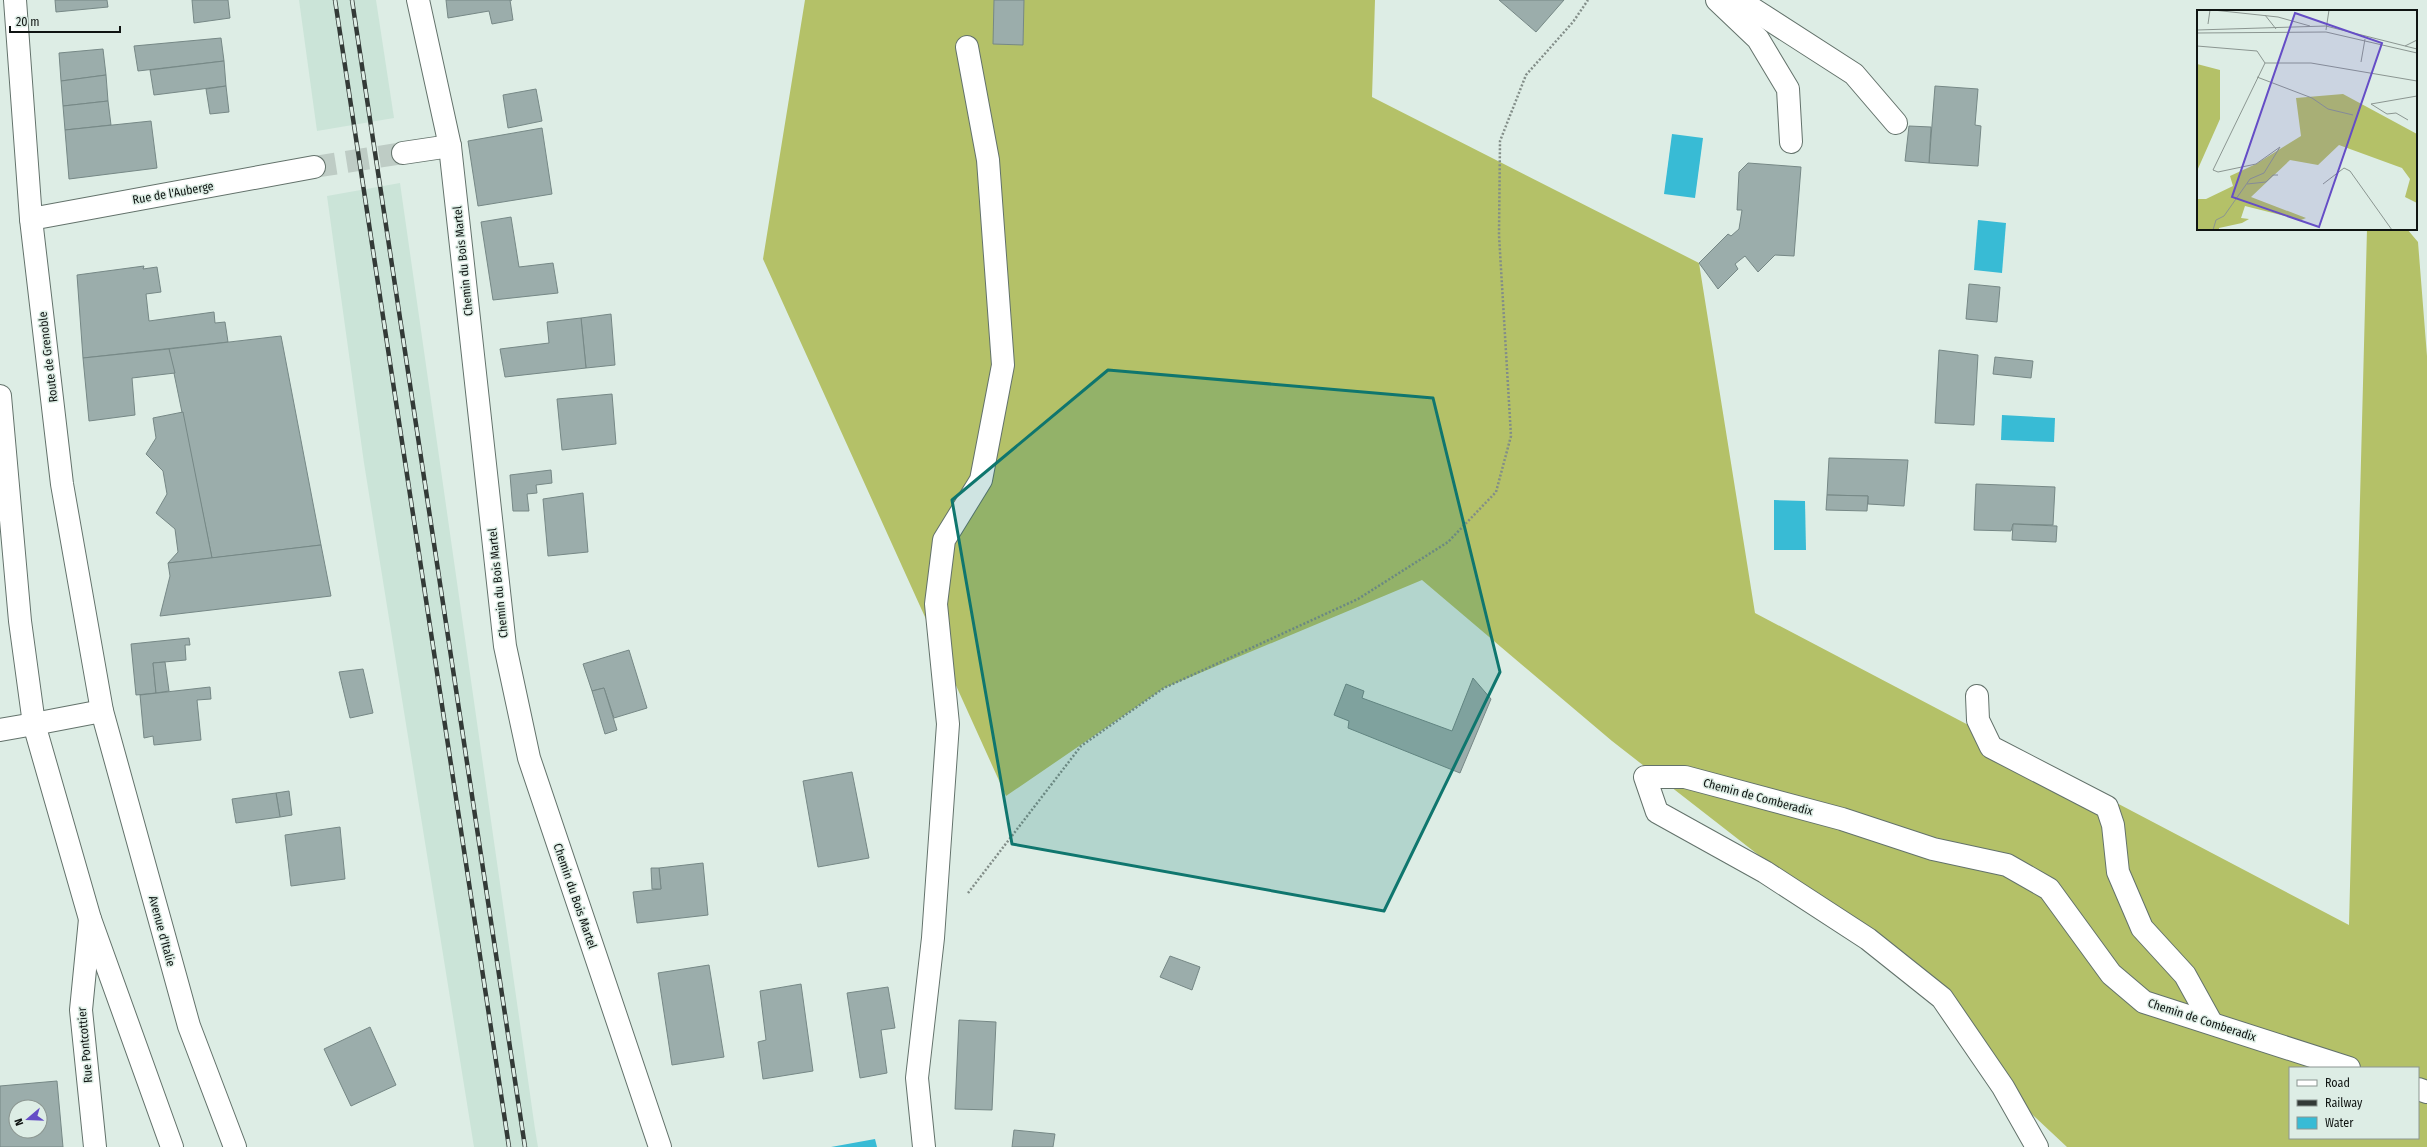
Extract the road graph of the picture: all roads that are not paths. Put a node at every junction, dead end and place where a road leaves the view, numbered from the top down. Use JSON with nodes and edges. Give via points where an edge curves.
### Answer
{"nodes":[{"id":1,"x":15,"y":0,"type":"edge"},
{"id":2,"x":418,"y":0,"type":"edge"},
{"id":3,"x":1716,"y":0,"type":"edge"},
{"id":4,"x":1739,"y":0,"type":"edge"},
{"id":5,"x":967,"y":47,"type":"dead end"},
{"id":6,"x":1896,"y":123,"type":"dead end"},
{"id":7,"x":1791,"y":142,"type":"dead end"},
{"id":8,"x":450,"y":146,"type":"junction"},
{"id":9,"x":403,"y":153,"type":"tunnel mouth"},
{"id":10,"x":314,"y":167,"type":"tunnel mouth"},
{"id":11,"x":31,"y":219,"type":"junction"},
{"id":12,"x":0,"y":396,"type":"edge"},
{"id":13,"x":1977,"y":696,"type":"dead end"},
{"id":14,"x":102,"y":711,"type":"junction"},
{"id":15,"x":34,"y":724,"type":"junction"},
{"id":16,"x":0,"y":730,"type":"edge"},
{"id":17,"x":90,"y":919,"type":"junction"},
{"id":18,"x":2211,"y":1022,"type":"junction"},
{"id":19,"x":2346,"y":1067,"type":"edge"},
{"id":20,"x":95,"y":1147,"type":"edge"},
{"id":21,"x":172,"y":1147,"type":"edge"},
{"id":22,"x":235,"y":1147,"type":"edge"},
{"id":23,"x":660,"y":1147,"type":"edge"},
{"id":24,"x":924,"y":1147,"type":"edge"},
{"id":25,"x":2037,"y":1147,"type":"edge"}],
"edges":[{"from":1,"to":11,"type":"street","name":"Route de Grenoble"},
{"from":2,"to":8,"type":"street","name":"Chemin du Bois Martel"},
{"from":3,"to":7,"type":"street","via":[[1758,39],[1788,89]]},
{"from":4,"to":6,"type":"street","via":[[1854,74]]},
{"from":5,"to":24,"type":"street","via":[[988,160],[1003,365],[981,480],[944,540],[936,604],[948,724],[933,938],[917,1078]]},
{"from":8,"to":9,"type":"street"},
{"from":8,"to":23,"type":"street","name":"Chemin du Bois Martel","via":[[505,646],[529,758]]},
{"from":10,"to":11,"type":"street","name":"Rue de l'Auberge"},
{"from":11,"to":14,"type":"street","name":"Route de Grenoble","via":[[62,484]]},
{"from":12,"to":15,"type":"street","via":[[20,621]]},
{"from":13,"to":18,"type":"street","via":[[1978,720],[1991,747],[2106,807],[2113,825],[2118,872],[2142,928],[2185,975]]},
{"from":14,"to":15,"type":"street"},
{"from":14,"to":22,"type":"street","name":"Avenue d'Italie","via":[[189,1026]]},
{"from":15,"to":16,"type":"street"},
{"from":15,"to":17,"type":"street"},
{"from":17,"to":20,"type":"street","name":"Rue Pontcottier","via":[[81,1010]]},
{"from":17,"to":21,"type":"street"},
{"from":18,"to":19,"type":"street","name":"Chemin de Comberadix"},
{"from":18,"to":25,"type":"street","name":"Chemin de Comberadix","via":[[2144,1002],[2111,974],[2049,889],[2007,865],[1933,849],[1842,820],[1685,777],[1645,777],[1657,812],[1765,872],[1855,931],[1942,998],[2003,1087]]}]}
